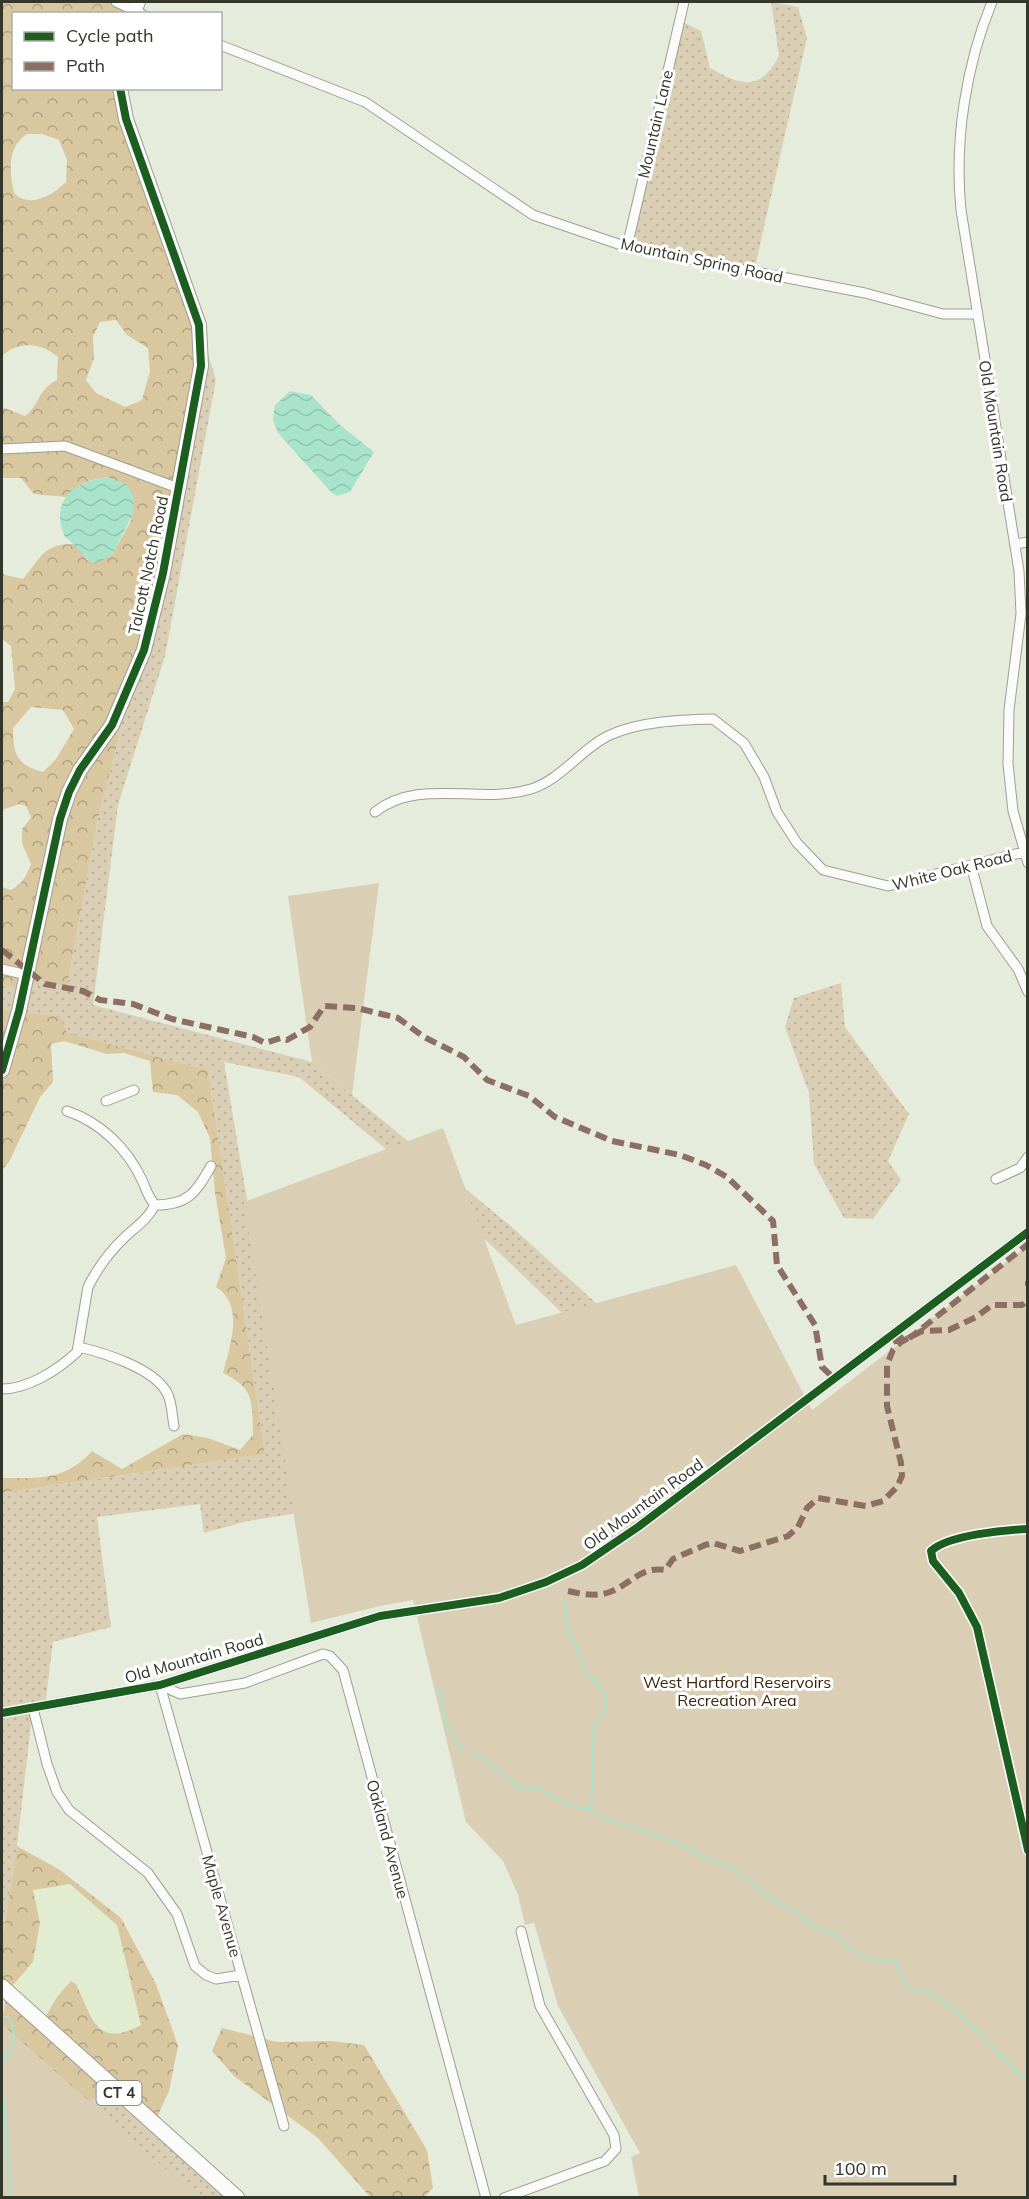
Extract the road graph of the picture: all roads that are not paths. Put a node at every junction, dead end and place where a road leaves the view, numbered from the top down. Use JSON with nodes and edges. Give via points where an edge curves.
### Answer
{"nodes":[{"id":1,"x":116,"y":2,"type":"edge"},
{"id":2,"x":684,"y":2,"type":"edge"},
{"id":3,"x":992,"y":2,"type":"edge"},
{"id":4,"x":137,"y":10,"type":"edge"},
{"id":5,"x":222,"y":46,"type":"edge"},
{"id":6,"x":120,"y":90,"type":"edge"},
{"id":7,"x":627,"y":247,"type":"junction"},
{"id":8,"x":977,"y":314,"type":"junction"},
{"id":9,"x":2,"y":449,"type":"edge"},
{"id":10,"x":178,"y":488,"type":"junction"},
{"id":11,"x":1028,"y":542,"type":"edge"},
{"id":12,"x":1015,"y":544,"type":"junction"},
{"id":13,"x":375,"y":812,"type":"dead end"},
{"id":14,"x":1024,"y":852,"type":"junction"},
{"id":15,"x":1028,"y":863,"type":"edge"},
{"id":16,"x":971,"y":865,"type":"junction"},
{"id":17,"x":2,"y":969,"type":"edge"},
{"id":18,"x":27,"y":975,"type":"junction"},
{"id":19,"x":1028,"y":992,"type":"edge"},
{"id":20,"x":2,"y":1070,"type":"edge"},
{"id":21,"x":134,"y":1090,"type":"dead end"},
{"id":22,"x":106,"y":1101,"type":"dead end"},
{"id":23,"x":67,"y":1111,"type":"dead end"},
{"id":24,"x":1028,"y":1157,"type":"edge"},
{"id":25,"x":211,"y":1166,"type":"dead end"},
{"id":26,"x":996,"y":1179,"type":"dead end"},
{"id":27,"x":155,"y":1205,"type":"junction"},
{"id":28,"x":1028,"y":1232,"type":"edge"},
{"id":29,"x":79,"y":1347,"type":"junction"},
{"id":30,"x":2,"y":1389,"type":"edge"},
{"id":31,"x":174,"y":1425,"type":"dead end"},
{"id":32,"x":160,"y":1685,"type":"junction"},
{"id":33,"x":33,"y":1708,"type":"junction"},
{"id":34,"x":2,"y":1713,"type":"edge"},
{"id":35,"x":521,"y":1931,"type":"dead end"},
{"id":36,"x":241,"y":1975,"type":"junction"},
{"id":37,"x":2,"y":1988,"type":"edge"},
{"id":38,"x":284,"y":2126,"type":"dead end"},
{"id":39,"x":237,"y":2198,"type":"edge"},
{"id":40,"x":486,"y":2198,"type":"edge"},
{"id":41,"x":504,"y":2198,"type":"edge"}],
"edges":[{"from":1,"to":4,"type":"street"},
{"from":2,"to":7,"type":"street","name":"Mountain Lane"},
{"from":3,"to":8,"type":"street","name":"Old Mountain Road","via":[[973,58],[960,154],[961,210]]},
{"from":5,"to":7,"type":"street","name":"Mountain Spring Road","via":[[365,102],[533,215]]},
{"from":6,"to":10,"type":"street","name":"Talcott Notch Road","via":[[126,119],[199,325],[201,366]]},
{"from":7,"to":8,"type":"street","name":"Mountain Spring Road","via":[[864,292],[943,314]]},
{"from":8,"to":12,"type":"street","name":"Old Mountain Road"},
{"from":9,"to":10,"type":"street","via":[[65,446]]},
{"from":10,"to":18,"type":"street","name":"Talcott Notch Road","via":[[164,573],[144,650],[112,725],[69,792]]},
{"from":11,"to":12,"type":"street"},
{"from":12,"to":14,"type":"street","name":"Old Mountain Road","via":[[1021,614],[1009,710],[1008,764],[1013,811]]},
{"from":13,"to":16,"type":"street","name":"White Oak Road","via":[[387,802],[420,793],[481,795],[531,789],[563,771],[609,735],[665,721],[713,719],[744,743],[764,777],[777,812],[797,843],[823,870],[888,886]]},
{"from":14,"to":15,"type":"street","name":"Old Mountain Road"},
{"from":14,"to":16,"type":"street","name":"White Oak Road"},
{"from":16,"to":19,"type":"street","via":[[987,926],[1018,969]]},
{"from":17,"to":18,"type":"street"},
{"from":18,"to":20,"type":"street","name":"Talcott Notch Road"},
{"from":21,"to":22,"type":"street"},
{"from":23,"to":27,"type":"street","via":[[90,1121],[116,1142]]},
{"from":24,"to":26,"type":"street","via":[[1020,1168]]},
{"from":25,"to":27,"type":"street","via":[[189,1198]]},
{"from":27,"to":29,"type":"street","via":[[92,1279],[82,1315]]},
{"from":28,"to":32,"type":"street","name":"Old Mountain Road","via":[[638,1527],[582,1565],[499,1598],[380,1616]]},
{"from":29,"to":30,"type":"street","via":[[48,1373],[13,1389]]},
{"from":29,"to":31,"type":"street","via":[[136,1366],[167,1393]]},
{"from":32,"to":33,"type":"street","name":"Old Mountain Road"},
{"from":32,"to":36,"type":"street","name":"Maple Avenue"},
{"from":32,"to":40,"type":"street","name":"Oakland Avenue","via":[[180,1694],[246,1683],[323,1654],[343,1670]]},
{"from":33,"to":34,"type":"street","name":"Old Mountain Road"},
{"from":33,"to":36,"type":"street","via":[[47,1764],[57,1792],[69,1810],[148,1873],[177,1914],[195,1966],[216,1979]]},
{"from":35,"to":41,"type":"street","via":[[540,2006],[614,2135],[616,2149],[606,2161]]},
{"from":36,"to":38,"type":"street","name":"Maple Avenue"},
{"from":37,"to":39,"type":"main road","number":"CT 4"}]}
